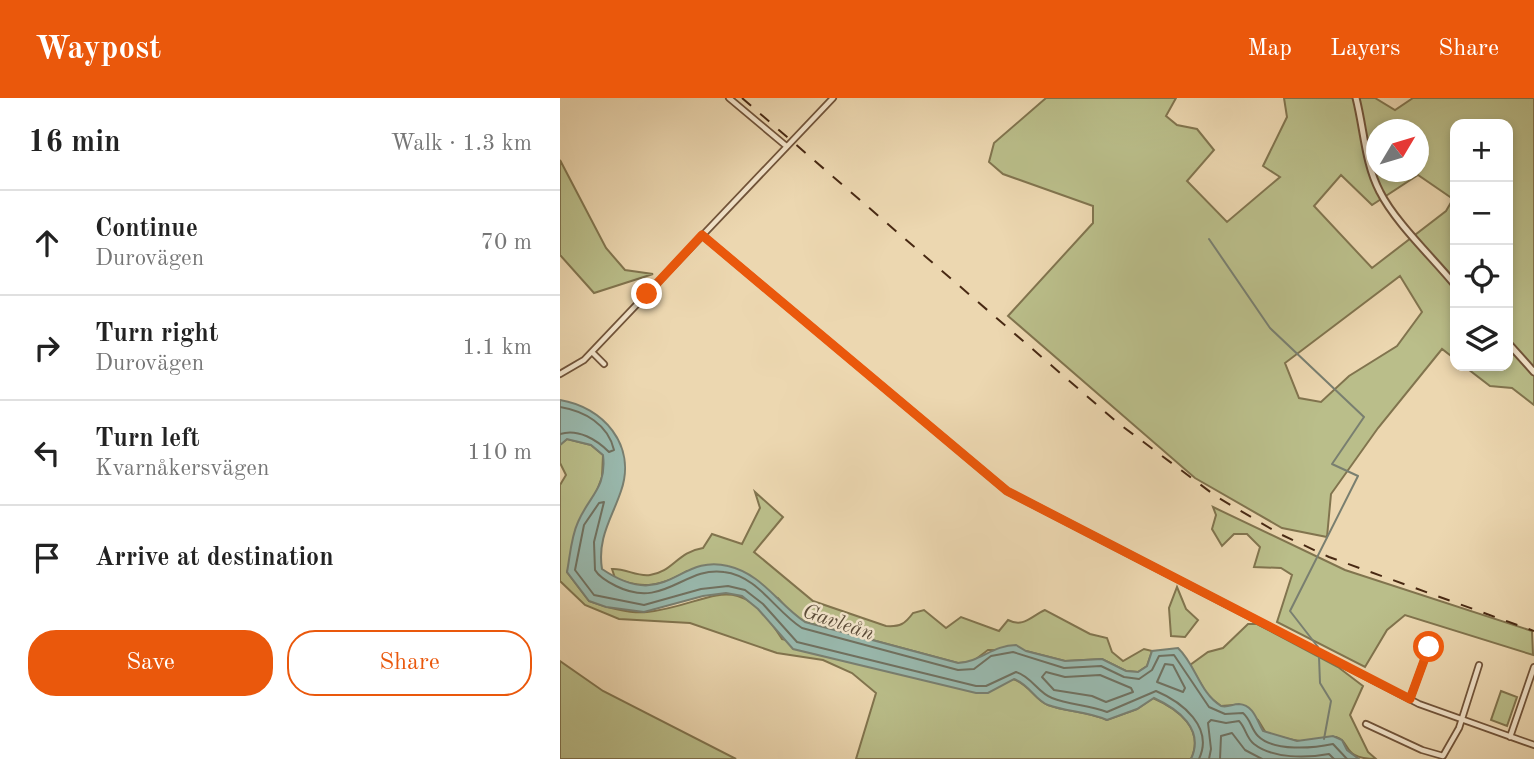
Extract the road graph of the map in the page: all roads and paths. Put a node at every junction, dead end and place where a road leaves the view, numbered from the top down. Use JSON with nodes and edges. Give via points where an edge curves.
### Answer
{"nodes":[{"id":1,"x":729,"y":98,"type":"edge"},
{"id":2,"x":833,"y":98,"type":"edge"},
{"id":3,"x":1356,"y":98,"type":"edge"},
{"id":4,"x":785,"y":145,"type":"junction"},
{"id":5,"x":702,"y":235,"type":"junction"},
{"id":6,"x":1450,"y":279,"type":"edge"},
{"id":7,"x":1513,"y":349,"type":"edge"},
{"id":8,"x":592,"y":352,"type":"junction"},
{"id":9,"x":604,"y":364,"type":"dead end"},
{"id":10,"x":1534,"y":372,"type":"edge"},
{"id":11,"x":560,"y":374,"type":"edge"},
{"id":12,"x":1429,"y":647,"type":"dead end"},
{"id":13,"x":1479,"y":665,"type":"dead end"},
{"id":14,"x":1534,"y":667,"type":"edge"},
{"id":15,"x":1410,"y":699,"type":"junction"},
{"id":16,"x":1461,"y":721,"type":"junction"},
{"id":17,"x":1366,"y":724,"type":"dead end"},
{"id":18,"x":1510,"y":737,"type":"junction"},
{"id":19,"x":1534,"y":745,"type":"edge"}],
"edges":[{"from":1,"to":4,"type":"street"},
{"from":2,"to":4,"type":"street"},
{"from":3,"to":6,"type":"street","via":[[1380,192]]},
{"from":4,"to":5,"type":"street"},
{"from":5,"to":8,"type":"street"},
{"from":5,"to":15,"type":"street","via":[[1007,491]]},
{"from":7,"to":10,"type":"street"},
{"from":8,"to":9,"type":"street"},
{"from":8,"to":11,"type":"street","via":[[575,368]]},
{"from":12,"to":15,"type":"street"},
{"from":13,"to":16,"type":"street"},
{"from":14,"to":18,"type":"street"},
{"from":15,"to":16,"type":"street"},
{"from":16,"to":17,"type":"street","via":[[1449,750],[1440,757]]},
{"from":16,"to":18,"type":"street"},
{"from":18,"to":19,"type":"street"}]}
